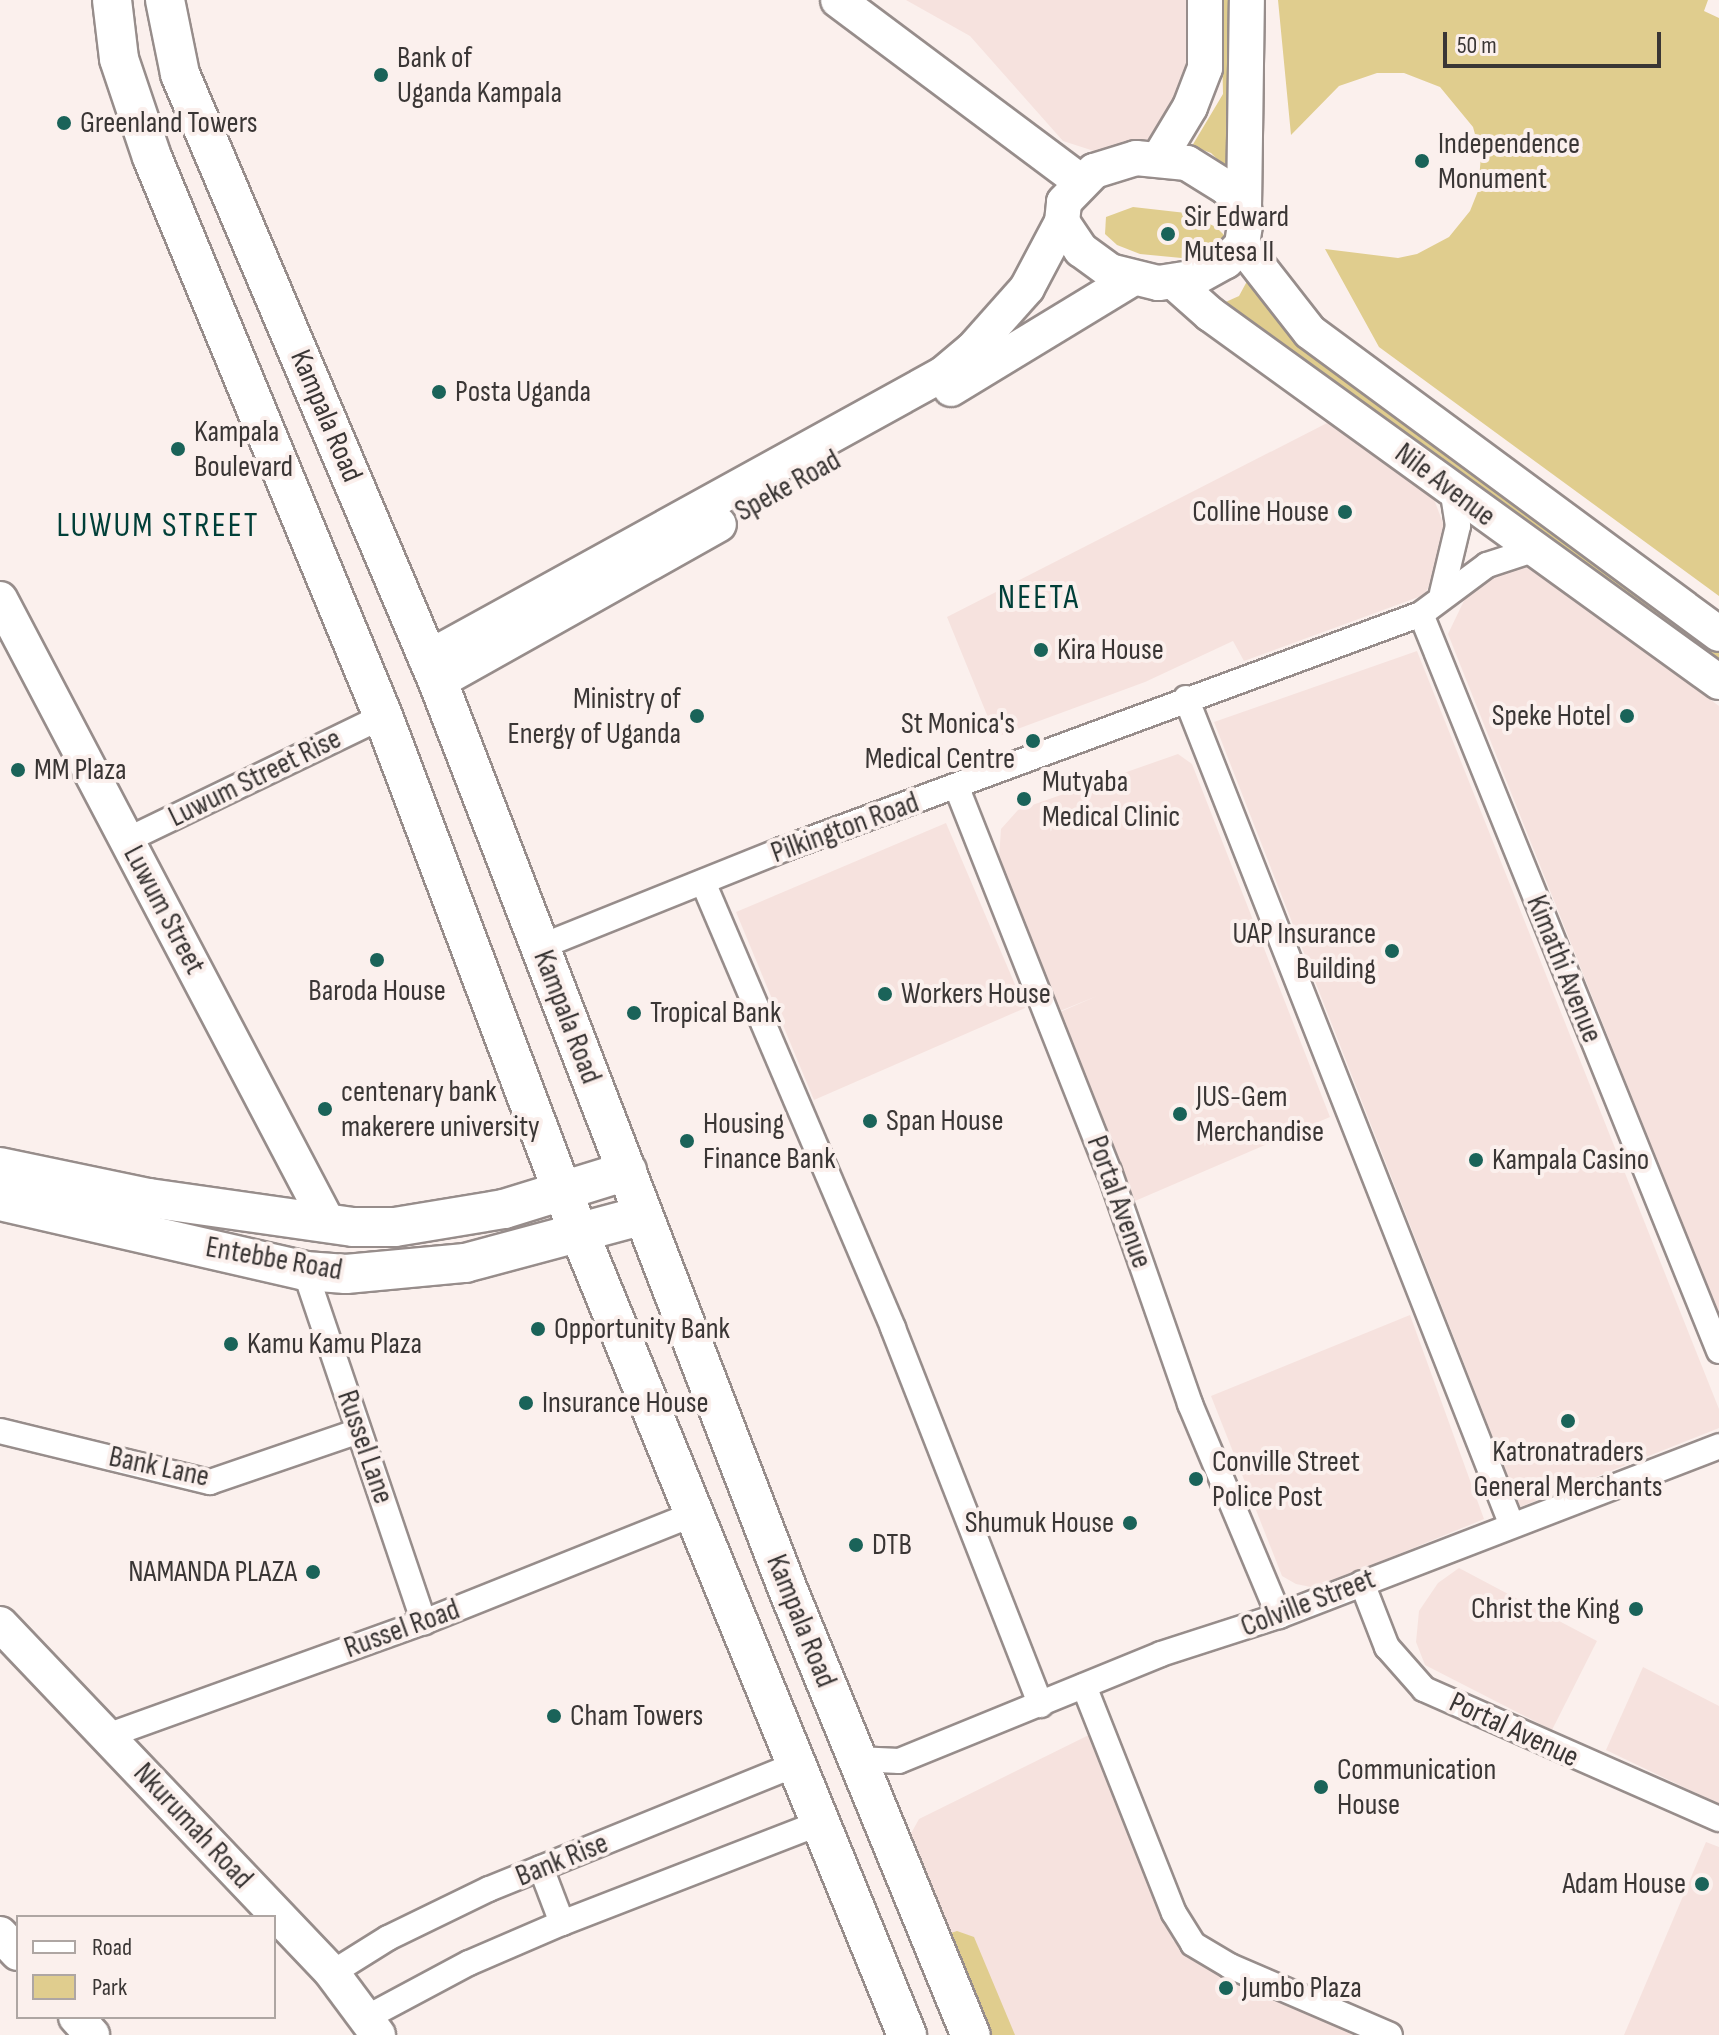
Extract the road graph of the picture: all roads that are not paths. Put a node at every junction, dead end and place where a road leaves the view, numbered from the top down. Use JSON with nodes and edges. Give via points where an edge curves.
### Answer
{"nodes":[{"id":1,"x":112,"y":0,"type":"edge"},
{"id":2,"x":165,"y":0,"type":"edge"},
{"id":3,"x":838,"y":0,"type":"edge"},
{"id":4,"x":1205,"y":0,"type":"edge"},
{"id":5,"x":1247,"y":0,"type":"edge"},
{"id":6,"x":1160,"y":157,"type":"junction"},
{"id":7,"x":1080,"y":181,"type":"junction"},
{"id":8,"x":1244,"y":207,"type":"junction"},
{"id":9,"x":1062,"y":222,"type":"junction"},
{"id":10,"x":1242,"y":245,"type":"junction"},
{"id":11,"x":1132,"y":279,"type":"junction"},
{"id":12,"x":1175,"y":283,"type":"junction"},
{"id":13,"x":1452,"y":490,"type":"junction"},
{"id":14,"x":1533,"y":550,"type":"junction"},
{"id":15,"x":1442,"y":593,"type":"junction"},
{"id":16,"x":0,"y":599,"type":"edge"},
{"id":17,"x":1421,"y":614,"type":"junction"},
{"id":18,"x":1719,"y":634,"type":"edge"},
{"id":19,"x":432,"y":670,"type":"junction"},
{"id":20,"x":1719,"y":682,"type":"edge"},
{"id":21,"x":1186,"y":698,"type":"junction"},
{"id":22,"x":383,"y":716,"type":"junction"},
{"id":23,"x":957,"y":788,"type":"junction"},
{"id":24,"x":127,"y":840,"type":"junction"},
{"id":25,"x":703,"y":882,"type":"junction"},
{"id":26,"x":540,"y":947,"type":"junction"},
{"id":27,"x":0,"y":1167,"type":"edge"},
{"id":28,"x":627,"y":1171,"type":"junction"},
{"id":29,"x":563,"y":1193,"type":"junction"},
{"id":30,"x":0,"y":1201,"type":"edge"},
{"id":31,"x":641,"y":1216,"type":"junction"},
{"id":32,"x":327,"y":1221,"type":"junction"},
{"id":33,"x":582,"y":1234,"type":"junction"},
{"id":34,"x":305,"y":1271,"type":"junction"},
{"id":35,"x":1719,"y":1351,"type":"edge"},
{"id":36,"x":0,"y":1431,"type":"edge"},
{"id":37,"x":359,"y":1431,"type":"junction"},
{"id":38,"x":1719,"y":1446,"type":"edge"},
{"id":39,"x":694,"y":1514,"type":"junction"},
{"id":40,"x":1511,"y":1523,"type":"junction"},
{"id":41,"x":1362,"y":1583,"type":"junction"},
{"id":42,"x":1279,"y":1616,"type":"junction"},
{"id":43,"x":424,"y":1622,"type":"junction"},
{"id":44,"x":0,"y":1624,"type":"edge"},
{"id":45,"x":1084,"y":1686,"type":"junction"},
{"id":46,"x":1041,"y":1705,"type":"junction"},
{"id":47,"x":107,"y":1736,"type":"junction"},
{"id":48,"x":857,"y":1759,"type":"junction"},
{"id":49,"x":899,"y":1761,"type":"junction"},
{"id":50,"x":800,"y":1763,"type":"junction"},
{"id":51,"x":870,"y":1797,"type":"junction"},
{"id":52,"x":1719,"y":1819,"type":"edge"},
{"id":53,"x":823,"y":1822,"type":"junction"},
{"id":54,"x":541,"y":1868,"type":"junction"},
{"id":55,"x":562,"y":1923,"type":"junction"},
{"id":56,"x":0,"y":1934,"type":"edge"},
{"id":57,"x":16,"y":1951,"type":"edge"},
{"id":58,"x":332,"y":1973,"type":"junction"},
{"id":59,"x":78,"y":2019,"type":"edge"},
{"id":60,"x":371,"y":2027,"type":"edge"},
{"id":61,"x":92,"y":2035,"type":"edge"},
{"id":62,"x":907,"y":2035,"type":"edge"},
{"id":63,"x":971,"y":2035,"type":"edge"},
{"id":64,"x":1390,"y":2035,"type":"edge"}],
"edges":[{"from":1,"to":22,"type":"main road","name":"Kampala Road","via":[[119,59],[152,157]]},
{"from":2,"to":19,"type":"main road","name":"Kampala Road","via":[[180,74]]},
{"from":3,"to":7,"type":"main road"},
{"from":4,"to":6,"type":"main road","via":[[1205,68],[1190,107]]},
{"from":5,"to":8,"type":"main road"},
{"from":6,"to":7,"type":"main road","via":[[1118,161]]},
{"from":6,"to":8,"type":"main road","via":[[1208,175]]},
{"from":7,"to":9,"type":"main road","via":[[1064,202]]},
{"from":8,"to":10,"type":"main road"},
{"from":9,"to":11,"type":"main road","via":[[1081,250]]},
{"from":9,"to":19,"type":"main road","name":"Speke Road","via":[[1027,288],[943,374]]},
{"from":10,"to":12,"type":"main road","via":[[1212,271]]},
{"from":10,"to":18,"type":"main road","name":"Nile Avenue","via":[[1310,332]]},
{"from":11,"to":12,"type":"main road"},
{"from":11,"to":19,"type":"main road","name":"Speke Road","via":[[856,448]]},
{"from":12,"to":13,"type":"main road","name":"Nile Avenue"},
{"from":13,"to":14,"type":"main road","name":"Nile Avenue"},
{"from":13,"to":15,"type":"street","via":[[1458,526]]},
{"from":14,"to":15,"type":"street","via":[[1507,555]]},
{"from":14,"to":20,"type":"main road","name":"Nile Avenue"},
{"from":15,"to":17,"type":"street"},
{"from":16,"to":24,"type":"main road","name":"Luwum Street"},
{"from":17,"to":21,"type":"street","name":"Pilkington Road"},
{"from":17,"to":35,"type":"street","name":"Kimathi Avenue"},
{"from":19,"to":26,"type":"main road","name":"Kampala Road"},
{"from":21,"to":23,"type":"street","name":"Pilkington Road"},
{"from":21,"to":40,"type":"street"},
{"from":22,"to":24,"type":"street","name":"Luwum Street Rise"},
{"from":22,"to":29,"type":"main road","name":"Kampala Road"},
{"from":23,"to":25,"type":"street","name":"Pilkington Road"},
{"from":23,"to":42,"type":"street","name":"Portal Avenue","via":[[1109,1171],[1190,1404]]},
{"from":24,"to":32,"type":"main road","name":"Luwum Street"},
{"from":25,"to":26,"type":"street","name":"Pilkington Road"},
{"from":25,"to":46,"type":"street","via":[[893,1328]]},
{"from":26,"to":28,"type":"main road","name":"Kampala Road"},
{"from":27,"to":32,"type":"main road","name":"Entebbe Road","via":[[149,1198]]},
{"from":28,"to":29,"type":"main road","name":"Entebbe Road"},
{"from":28,"to":31,"type":"main road","name":"Kampala Road"},
{"from":29,"to":32,"type":"main road","name":"Entebbe Road","via":[[437,1223],[353,1227]]},
{"from":29,"to":33,"type":"main road","name":"Kampala Road"},
{"from":30,"to":34,"type":"main road","name":"Entebbe Road"},
{"from":31,"to":33,"type":"main road","name":"Entebbe Road"},
{"from":31,"to":48,"type":"main road","name":"Kampala Road"},
{"from":33,"to":34,"type":"main road","name":"Entebbe Road","via":[[426,1270]]},
{"from":33,"to":39,"type":"main road","name":"Kampala Road"},
{"from":34,"to":37,"type":"street","name":"Russel Lane"},
{"from":36,"to":37,"type":"street","name":"Bank Lane","via":[[210,1482]]},
{"from":37,"to":43,"type":"street","name":"Russel Lane"},
{"from":38,"to":40,"type":"street","name":"Colville Street"},
{"from":39,"to":43,"type":"street","name":"Russel Road"},
{"from":39,"to":50,"type":"main road","name":"Kampala Road"},
{"from":40,"to":41,"type":"street","name":"Colville Street"},
{"from":41,"to":42,"type":"street","name":"Colville Street"},
{"from":41,"to":52,"type":"street","name":"Portal Avenue","via":[[1387,1647],[1424,1689]]},
{"from":42,"to":45,"type":"street","name":"Colville Street"},
{"from":43,"to":47,"type":"street","name":"Russel Road"},
{"from":44,"to":47,"type":"main road","name":"Nkurumah Road"},
{"from":45,"to":46,"type":"street","name":"Colville Street"},
{"from":45,"to":64,"type":"street","via":[[1174,1913],[1193,1944],[1230,1966]]},
{"from":46,"to":49,"type":"street","name":"Colville Street"},
{"from":47,"to":58,"type":"main road","name":"Nkurumah Road"},
{"from":48,"to":49,"type":"street","name":"Colville Street"},
{"from":48,"to":51,"type":"main road","name":"Kampala Road"},
{"from":49,"to":51,"type":"street","name":"Colville Street"},
{"from":50,"to":53,"type":"main road","name":"Kampala Road"},
{"from":50,"to":54,"type":"street","name":"Bank Rise"},
{"from":51,"to":63,"type":"main road","name":"Kampala Road"},
{"from":53,"to":55,"type":"street","name":"Bank Rise"},
{"from":53,"to":62,"type":"main road","name":"Kampala Road"},
{"from":54,"to":55,"type":"street"},
{"from":54,"to":58,"type":"street","name":"Bank Rise","via":[[431,1915]]},
{"from":55,"to":60,"type":"street","name":"Bank Rise","via":[[469,1963]]},
{"from":56,"to":57,"type":"main road"},
{"from":58,"to":60,"type":"main road","name":"Nkurumah Road"},
{"from":59,"to":61,"type":"main road"}]}
